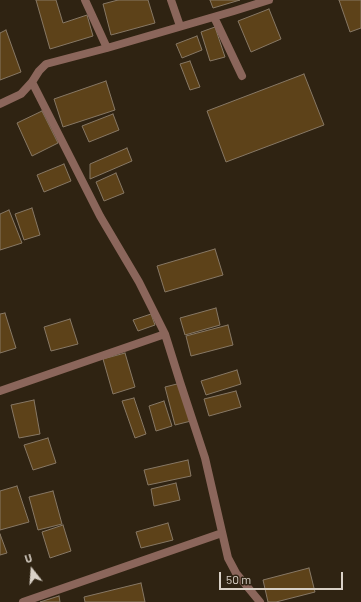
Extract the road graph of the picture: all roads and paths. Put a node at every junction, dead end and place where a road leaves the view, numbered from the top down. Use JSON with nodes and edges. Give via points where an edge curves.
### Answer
{"nodes":[{"id":1,"x":85,"y":0,"type":"edge"},
{"id":2,"x":171,"y":0,"type":"edge"},
{"id":3,"x":270,"y":0,"type":"edge"},
{"id":4,"x":214,"y":17,"type":"junction"},
{"id":5,"x":180,"y":26,"type":"junction"},
{"id":6,"x":107,"y":48,"type":"junction"},
{"id":7,"x":242,"y":76,"type":"dead end"},
{"id":8,"x":32,"y":82,"type":"junction"},
{"id":9,"x":0,"y":104,"type":"edge"},
{"id":10,"x":165,"y":334,"type":"junction"},
{"id":11,"x":0,"y":391,"type":"edge"},
{"id":12,"x":222,"y":533,"type":"junction"},
{"id":13,"x":23,"y":602,"type":"edge"},
{"id":14,"x":260,"y":602,"type":"edge"}],
"edges":[{"from":1,"to":6,"type":"street"},
{"from":2,"to":5,"type":"street"},
{"from":3,"to":4,"type":"street"},
{"from":4,"to":5,"type":"street"},
{"from":4,"to":7,"type":"street"},
{"from":5,"to":6,"type":"street"},
{"from":6,"to":8,"type":"street","via":[[46,64]]},
{"from":8,"to":9,"type":"street","via":[[21,94]]},
{"from":8,"to":10,"type":"street","via":[[100,216],[139,282]]},
{"from":10,"to":11,"type":"street"},
{"from":10,"to":12,"type":"street","via":[[205,458]]},
{"from":12,"to":13,"type":"street"},
{"from":12,"to":14,"type":"street","via":[[228,558],[236,573]]}]}
